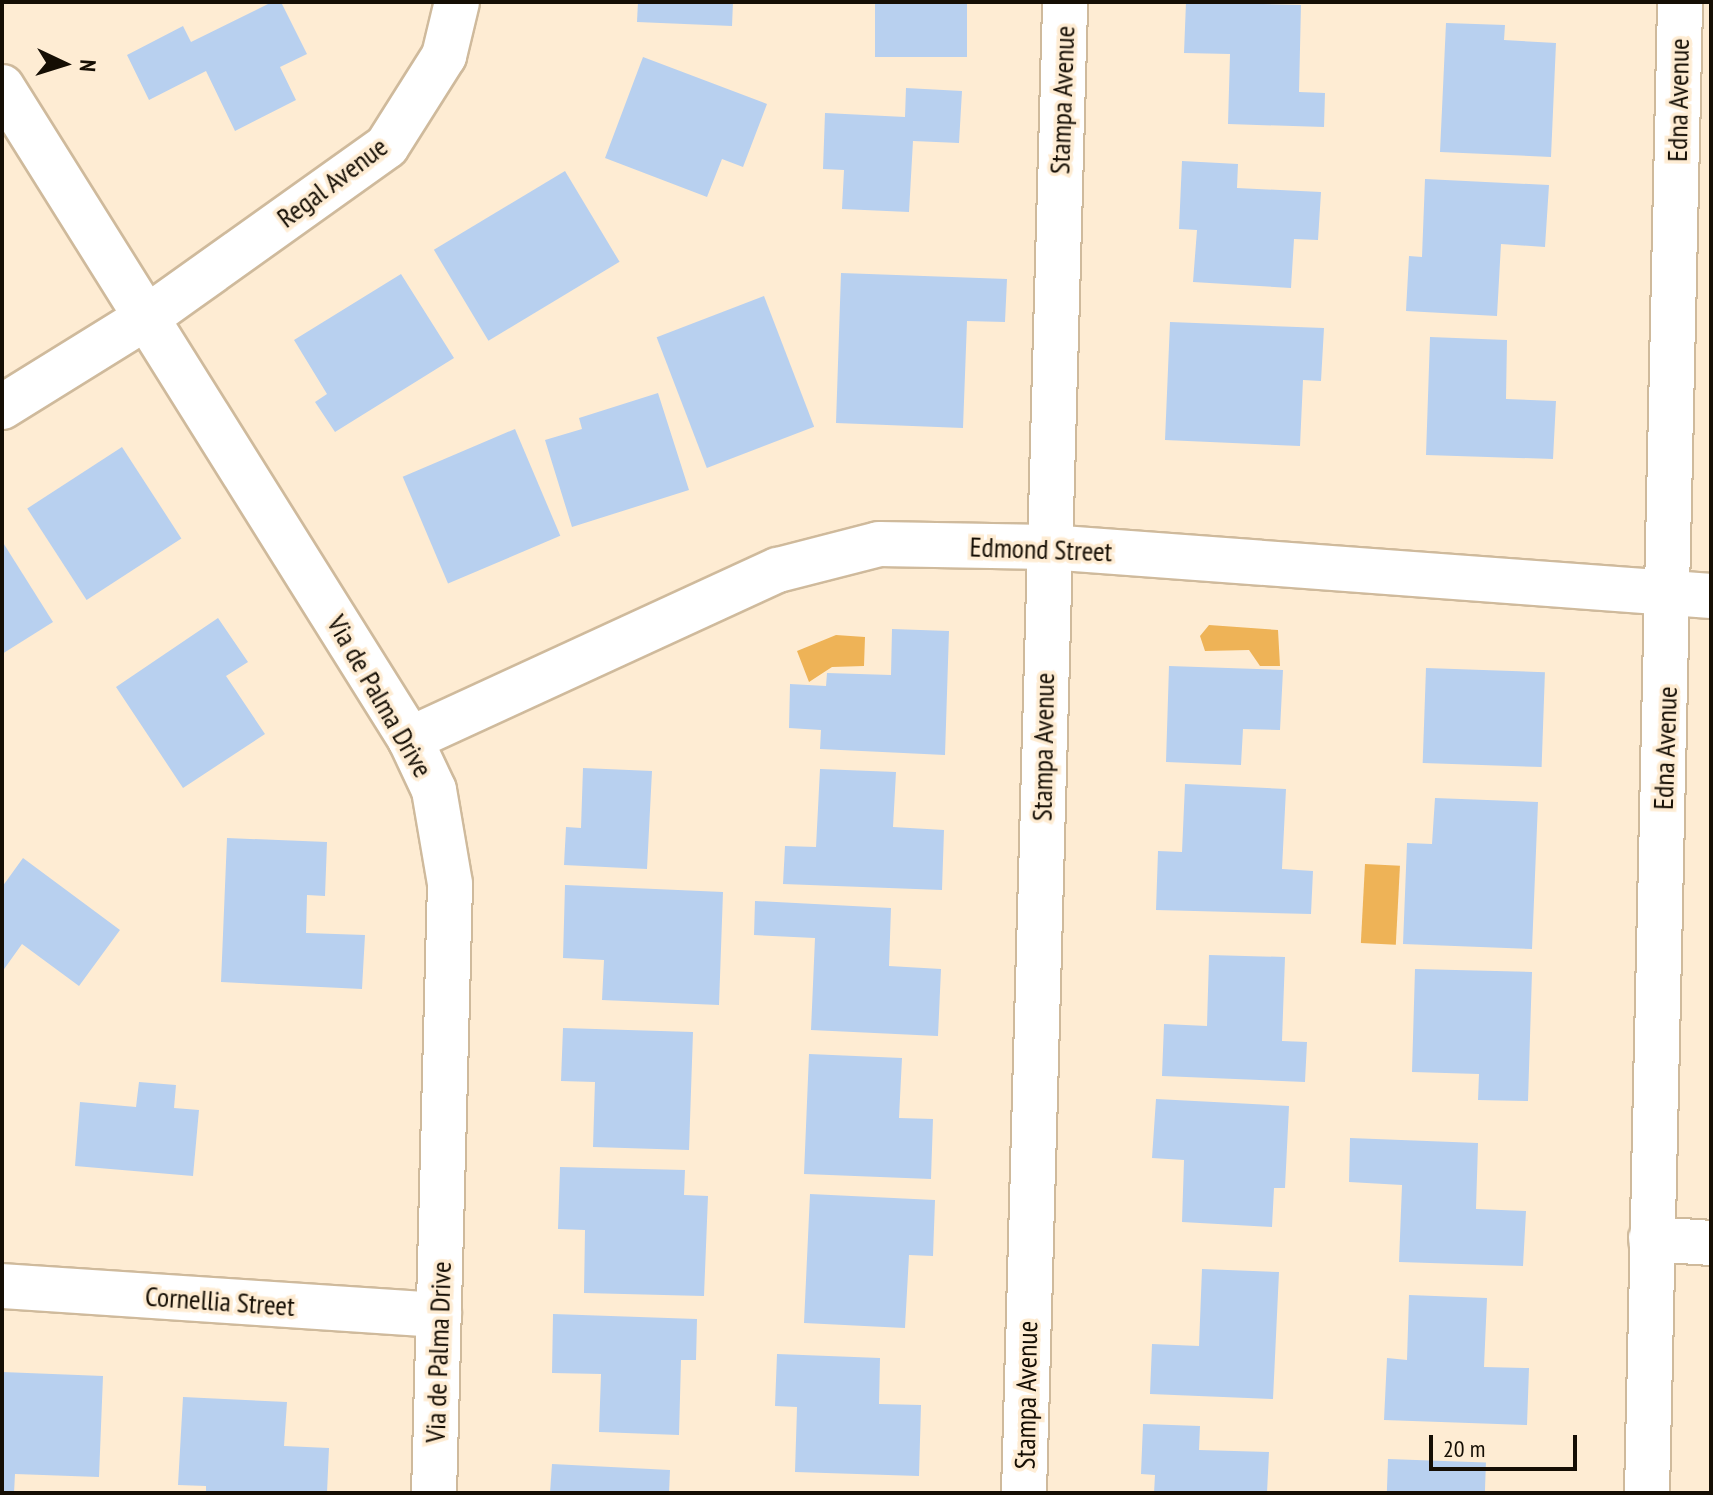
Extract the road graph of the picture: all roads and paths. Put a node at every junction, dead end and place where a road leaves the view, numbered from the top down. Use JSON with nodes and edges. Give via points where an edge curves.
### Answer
{"nodes":[{"id":1,"x":457,"y":2,"type":"edge"},
{"id":2,"x":1065,"y":2,"type":"edge"},
{"id":3,"x":1680,"y":2,"type":"edge"},
{"id":4,"x":2,"y":87,"type":"edge"},
{"id":5,"x":149,"y":316,"type":"junction"},
{"id":6,"x":2,"y":407,"type":"edge"},
{"id":7,"x":1048,"y":547,"type":"junction"},
{"id":8,"x":1690,"y":595,"type":"edge"},
{"id":9,"x":410,"y":739,"type":"junction"},
{"id":10,"x":1651,"y":1239,"type":"junction"},
{"id":11,"x":1711,"y":1243,"type":"edge"},
{"id":12,"x":2,"y":1286,"type":"edge"},
{"id":13,"x":439,"y":1315,"type":"junction"},
{"id":14,"x":434,"y":1493,"type":"edge"},
{"id":15,"x":1024,"y":1493,"type":"edge"},
{"id":16,"x":1647,"y":1493,"type":"edge"}],
"edges":[{"from":1,"to":5,"type":"street","name":"Regal Avenue","via":[[444,56],[387,146]]},
{"from":2,"to":7,"type":"street","name":"Stampa Avenue"},
{"from":3,"to":8,"type":"street","name":"Edna Avenue"},
{"from":4,"to":5,"type":"street","name":"Via de Palma Drive"},
{"from":5,"to":6,"type":"street"},
{"from":5,"to":9,"type":"street","name":"Via de Palma Drive"},
{"from":7,"to":8,"type":"street","name":"Edmond Street"},
{"from":7,"to":9,"type":"street","name":"Edmond Street","via":[[879,544],[778,570]]},
{"from":7,"to":15,"type":"street","name":"Stampa Avenue"},
{"from":8,"to":10,"type":"street","name":"Edna Avenue"},
{"from":9,"to":13,"type":"street","name":"Via de Palma Drive","via":[[434,790],[450,884]]},
{"from":10,"to":11,"type":"street"},
{"from":10,"to":16,"type":"street","name":"Edna Avenue"},
{"from":12,"to":13,"type":"street","name":"Cornellia Street"},
{"from":13,"to":14,"type":"street","name":"Via de Palma Drive"}]}
